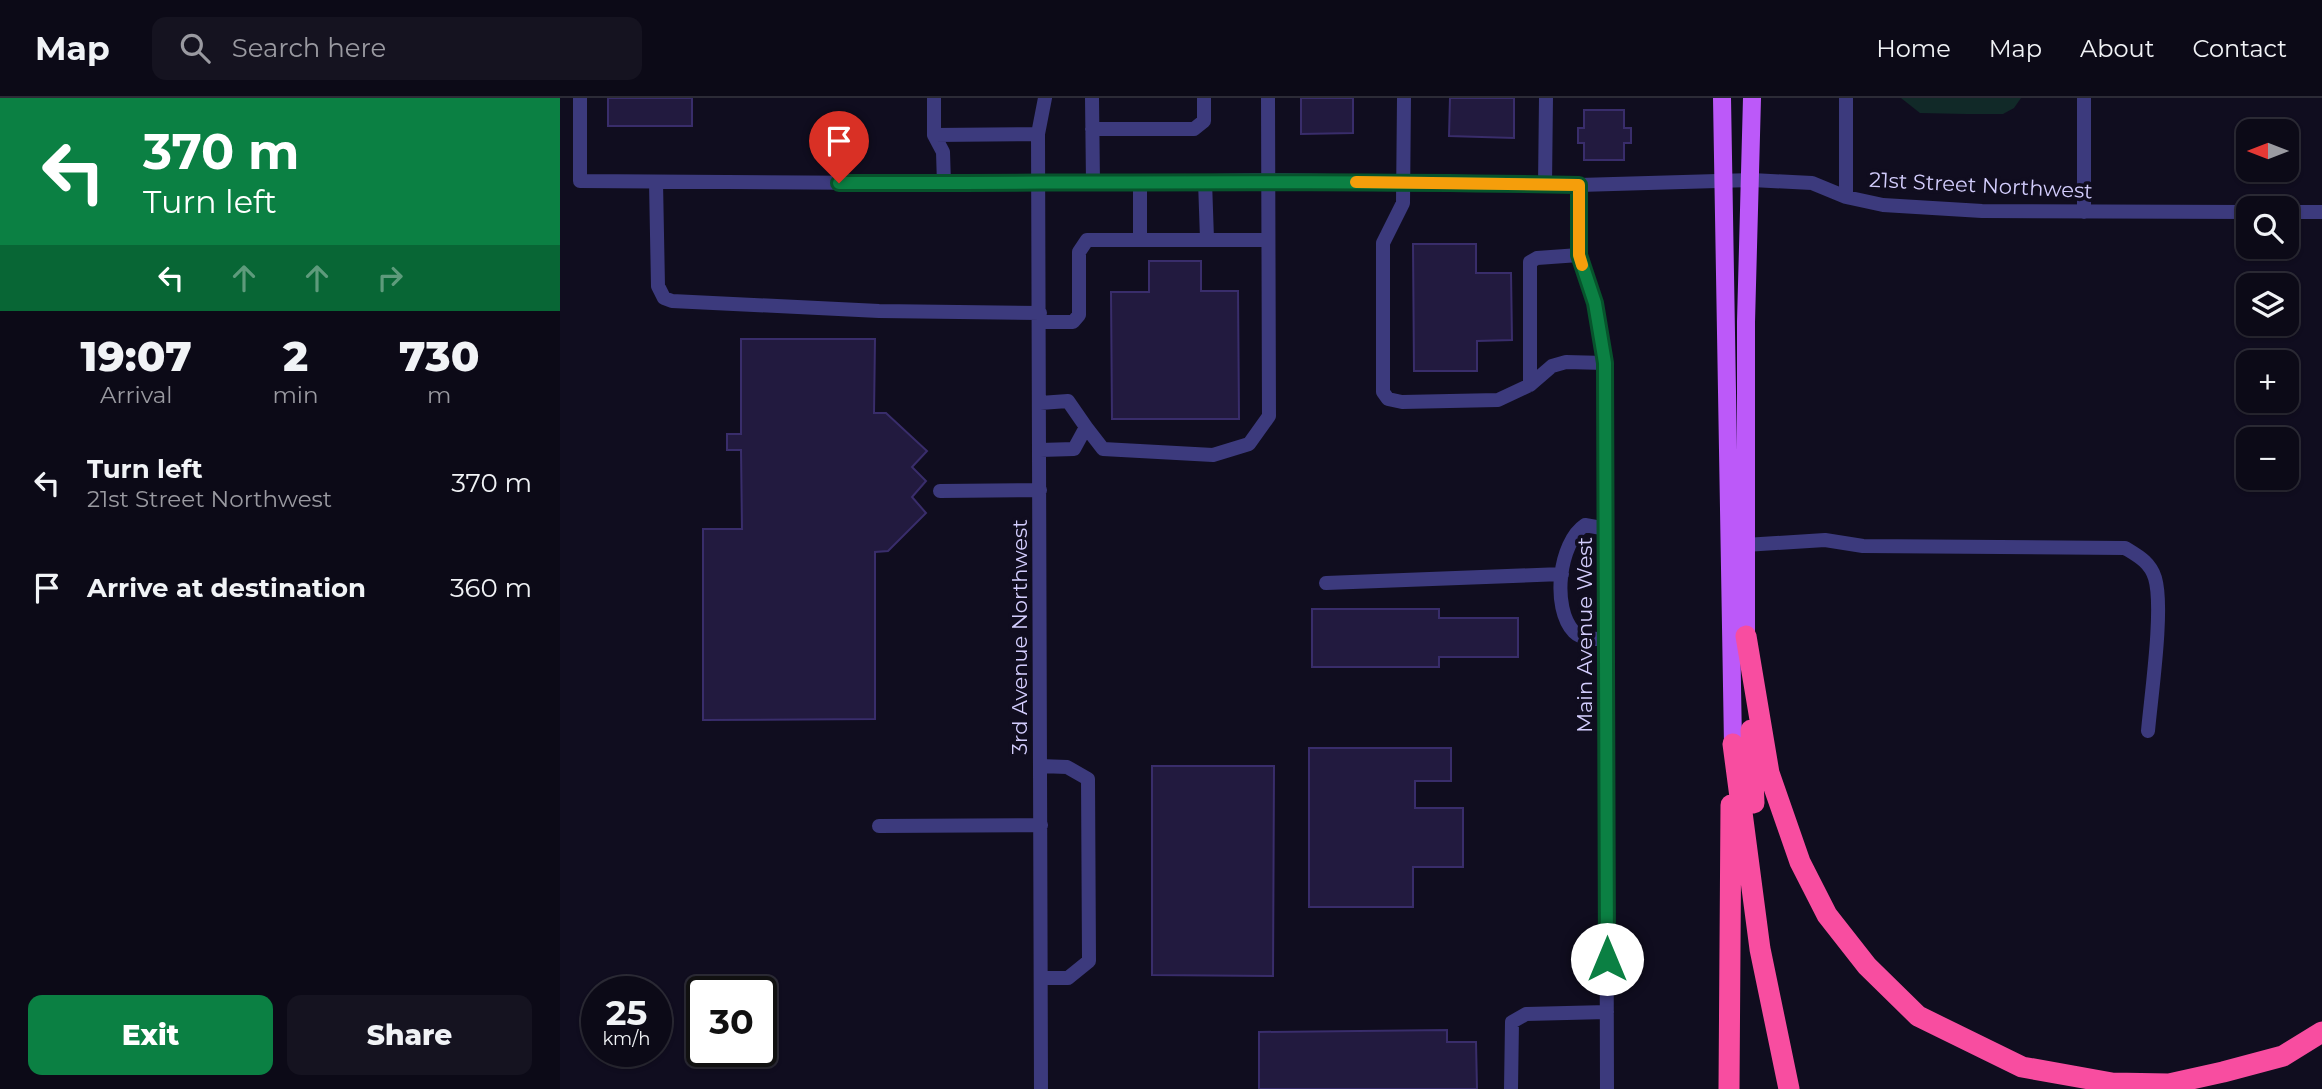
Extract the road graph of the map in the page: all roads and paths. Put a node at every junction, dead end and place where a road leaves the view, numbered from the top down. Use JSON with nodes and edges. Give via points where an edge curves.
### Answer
{"nodes":[{"id":1,"x":580,"y":98,"type":"edge"},
{"id":2,"x":934,"y":98,"type":"edge"},
{"id":3,"x":1045,"y":98,"type":"edge"},
{"id":4,"x":1092,"y":98,"type":"edge"},
{"id":5,"x":1204,"y":98,"type":"edge"},
{"id":6,"x":1268,"y":98,"type":"edge"},
{"id":7,"x":1404,"y":98,"type":"edge"},
{"id":8,"x":1546,"y":98,"type":"edge"},
{"id":9,"x":1722,"y":98,"type":"edge"},
{"id":10,"x":1752,"y":98,"type":"edge"},
{"id":11,"x":1846,"y":98,"type":"edge"},
{"id":12,"x":2084,"y":98,"type":"edge"},
{"id":13,"x":1092,"y":129,"type":"junction"},
{"id":14,"x":1038,"y":134,"type":"junction"},
{"id":15,"x":934,"y":135,"type":"junction"},
{"id":16,"x":1268,"y":180,"type":"junction"},
{"id":17,"x":1752,"y":180,"type":"junction"},
{"id":18,"x":1205,"y":181,"type":"junction"},
{"id":19,"x":656,"y":182,"type":"junction"},
{"id":20,"x":1140,"y":182,"type":"junction"},
{"id":21,"x":1404,"y":182,"type":"junction"},
{"id":22,"x":1724,"y":182,"type":"junction"},
{"id":23,"x":1093,"y":183,"type":"junction"},
{"id":24,"x":944,"y":184,"type":"junction"},
{"id":25,"x":1040,"y":184,"type":"junction"},
{"id":26,"x":1545,"y":185,"type":"junction"},
{"id":27,"x":1579,"y":185,"type":"junction"},
{"id":28,"x":1846,"y":197,"type":"junction"},
{"id":29,"x":2084,"y":212,"type":"junction"},
{"id":30,"x":2236,"y":212,"type":"edge"},
{"id":31,"x":2299,"y":212,"type":"edge"},
{"id":32,"x":2322,"y":212,"type":"edge"},
{"id":33,"x":1207,"y":239,"type":"junction"},
{"id":34,"x":1140,"y":240,"type":"junction"},
{"id":35,"x":1268,"y":240,"type":"junction"},
{"id":36,"x":1579,"y":255,"type":"junction"},
{"id":37,"x":1040,"y":318,"type":"junction"},
{"id":38,"x":1605,"y":363,"type":"junction"},
{"id":39,"x":1530,"y":385,"type":"junction"},
{"id":40,"x":1040,"y":403,"type":"junction"},
{"id":41,"x":1086,"y":427,"type":"junction"},
{"id":42,"x":1040,"y":450,"type":"junction"},
{"id":43,"x":1040,"y":490,"type":"junction"},
{"id":44,"x":940,"y":491,"type":"dead end"},
{"id":45,"x":1607,"y":529,"type":"junction"},
{"id":46,"x":1745,"y":545,"type":"junction"},
{"id":47,"x":1562,"y":574,"type":"junction"},
{"id":48,"x":1325,"y":583,"type":"dead end"},
{"id":49,"x":1746,"y":636,"type":"junction"},
{"id":50,"x":1607,"y":639,"type":"junction"},
{"id":51,"x":2148,"y":731,"type":"dead end"},
{"id":52,"x":1734,"y":744,"type":"junction"},
{"id":53,"x":1040,"y":766,"type":"junction"},
{"id":54,"x":1041,"y":825,"type":"junction"},
{"id":55,"x":879,"y":826,"type":"dead end"},
{"id":56,"x":1760,"y":948,"type":"junction"},
{"id":57,"x":1041,"y":978,"type":"junction"},
{"id":58,"x":1607,"y":1012,"type":"junction"},
{"id":59,"x":2322,"y":1032,"type":"edge"},
{"id":60,"x":1041,"y":1089,"type":"edge"},
{"id":61,"x":1511,"y":1089,"type":"edge"},
{"id":62,"x":1606,"y":1089,"type":"edge"},
{"id":63,"x":1729,"y":1089,"type":"edge"},
{"id":64,"x":1789,"y":1089,"type":"edge"}],
"edges":[{"from":1,"to":19,"type":"street","name":"21st Street Northwest","via":[[580,181]]},
{"from":2,"to":15,"type":"street"},
{"from":3,"to":14,"type":"street","name":"3rd Avenue Northwest"},
{"from":4,"to":13,"type":"street"},
{"from":5,"to":13,"type":"street","via":[[1204,121],[1194,129]]},
{"from":6,"to":16,"type":"street"},
{"from":7,"to":21,"type":"street"},
{"from":8,"to":26,"type":"street"},
{"from":9,"to":22,"type":"main road"},
{"from":10,"to":17,"type":"main road"},
{"from":11,"to":28,"type":"street"},
{"from":12,"to":29,"type":"street"},
{"from":13,"to":23,"type":"street"},
{"from":14,"to":15,"type":"street"},
{"from":14,"to":25,"type":"street","name":"3rd Avenue Northwest"},
{"from":15,"to":24,"type":"street","via":[[943,152]]},
{"from":16,"to":18,"type":"street","name":"21st Street Northwest"},
{"from":16,"to":21,"type":"street","name":"21st Street Northwest"},
{"from":16,"to":35,"type":"street"},
{"from":17,"to":22,"type":"street","name":"21st Street Northwest"},
{"from":17,"to":28,"type":"street","name":"21st Street Northwest","via":[[1812,183]]},
{"from":17,"to":46,"type":"main road"},
{"from":18,"to":20,"type":"street","name":"21st Street Northwest"},
{"from":18,"to":33,"type":"street"},
{"from":19,"to":24,"type":"street","name":"21st Street Northwest"},
{"from":19,"to":37,"type":"street","via":[[658,286],[664,298],[673,302]]},
{"from":20,"to":23,"type":"street","name":"21st Street Northwest"},
{"from":20,"to":34,"type":"street"},
{"from":21,"to":26,"type":"street","name":"21st Street Northwest"},
{"from":21,"to":39,"type":"street","via":[[1403,203],[1382,243],[1383,392],[1388,399],[1402,402],[1498,400]]},
{"from":22,"to":27,"type":"street","name":"21st Street Northwest"},
{"from":22,"to":52,"type":"main road"},
{"from":23,"to":25,"type":"street","name":"21st Street Northwest"},
{"from":24,"to":25,"type":"street","name":"21st Street Northwest"},
{"from":25,"to":37,"type":"street","name":"3rd Avenue Northwest"},
{"from":26,"to":27,"type":"street","name":"21st Street Northwest"},
{"from":27,"to":36,"type":"street","name":"Main Avenue West"},
{"from":28,"to":29,"type":"street","name":"21st Street Northwest","via":[[1883,205]]},
{"from":29,"to":30,"type":"street","name":"21st Street Northwest"},
{"from":31,"to":32,"type":"street"},
{"from":33,"to":34,"type":"street"},
{"from":33,"to":35,"type":"street"},
{"from":34,"to":37,"type":"street","via":[[1087,240],[1079,252],[1079,315],[1073,322]]},
{"from":35,"to":41,"type":"street","via":[[1269,416],[1249,444],[1213,455],[1103,449]]},
{"from":36,"to":38,"type":"street","name":"Main Avenue West","via":[[1595,303]]},
{"from":36,"to":39,"type":"street","via":[[1530,262]]},
{"from":37,"to":40,"type":"street","name":"3rd Avenue Northwest"},
{"from":38,"to":39,"type":"street","via":[[1552,366]]},
{"from":38,"to":45,"type":"street","name":"Main Avenue West"},
{"from":40,"to":41,"type":"street","via":[[1068,401]]},
{"from":40,"to":42,"type":"street","name":"3rd Avenue Northwest"},
{"from":41,"to":42,"type":"street","via":[[1074,449]]},
{"from":42,"to":43,"type":"street","name":"3rd Avenue Northwest"},
{"from":43,"to":44,"type":"street"},
{"from":43,"to":53,"type":"street","name":"3rd Avenue Northwest"},
{"from":45,"to":47,"type":"street","via":[[1585,525],[1574,532],[1564,552]]},
{"from":45,"to":50,"type":"street","name":"Main Avenue West"},
{"from":46,"to":49,"type":"main road"},
{"from":46,"to":51,"type":"street","via":[[1825,540],[1863,546],[2125,548],[2144,559],[2155,579],[2157,615]]},
{"from":47,"to":48,"type":"street"},
{"from":47,"to":50,"type":"street","via":[[1566,614],[1574,632],[1587,639]]},
{"from":49,"to":56,"type":"highway"},
{"from":49,"to":59,"type":"highway","via":[[1769,773],[1800,862],[1827,915],[1867,966],[1919,1016],[2022,1067],[2112,1083],[2169,1084],[2223,1072],[2283,1056]]},
{"from":50,"to":58,"type":"street","name":"Main Avenue West"},
{"from":52,"to":56,"type":"highway"},
{"from":52,"to":63,"type":"highway","via":[[1728,877]]},
{"from":53,"to":54,"type":"street","name":"3rd Avenue Northwest"},
{"from":53,"to":57,"type":"street","via":[[1067,767],[1088,779],[1089,935],[1089,961],[1068,978]]},
{"from":54,"to":55,"type":"street"},
{"from":54,"to":57,"type":"street","name":"3rd Avenue Northwest"},
{"from":56,"to":64,"type":"highway"},
{"from":57,"to":60,"type":"street","name":"3rd Avenue Northwest"},
{"from":58,"to":61,"type":"street","via":[[1526,1014],[1512,1022]]},
{"from":58,"to":62,"type":"street","name":"Main Avenue West"}]}
